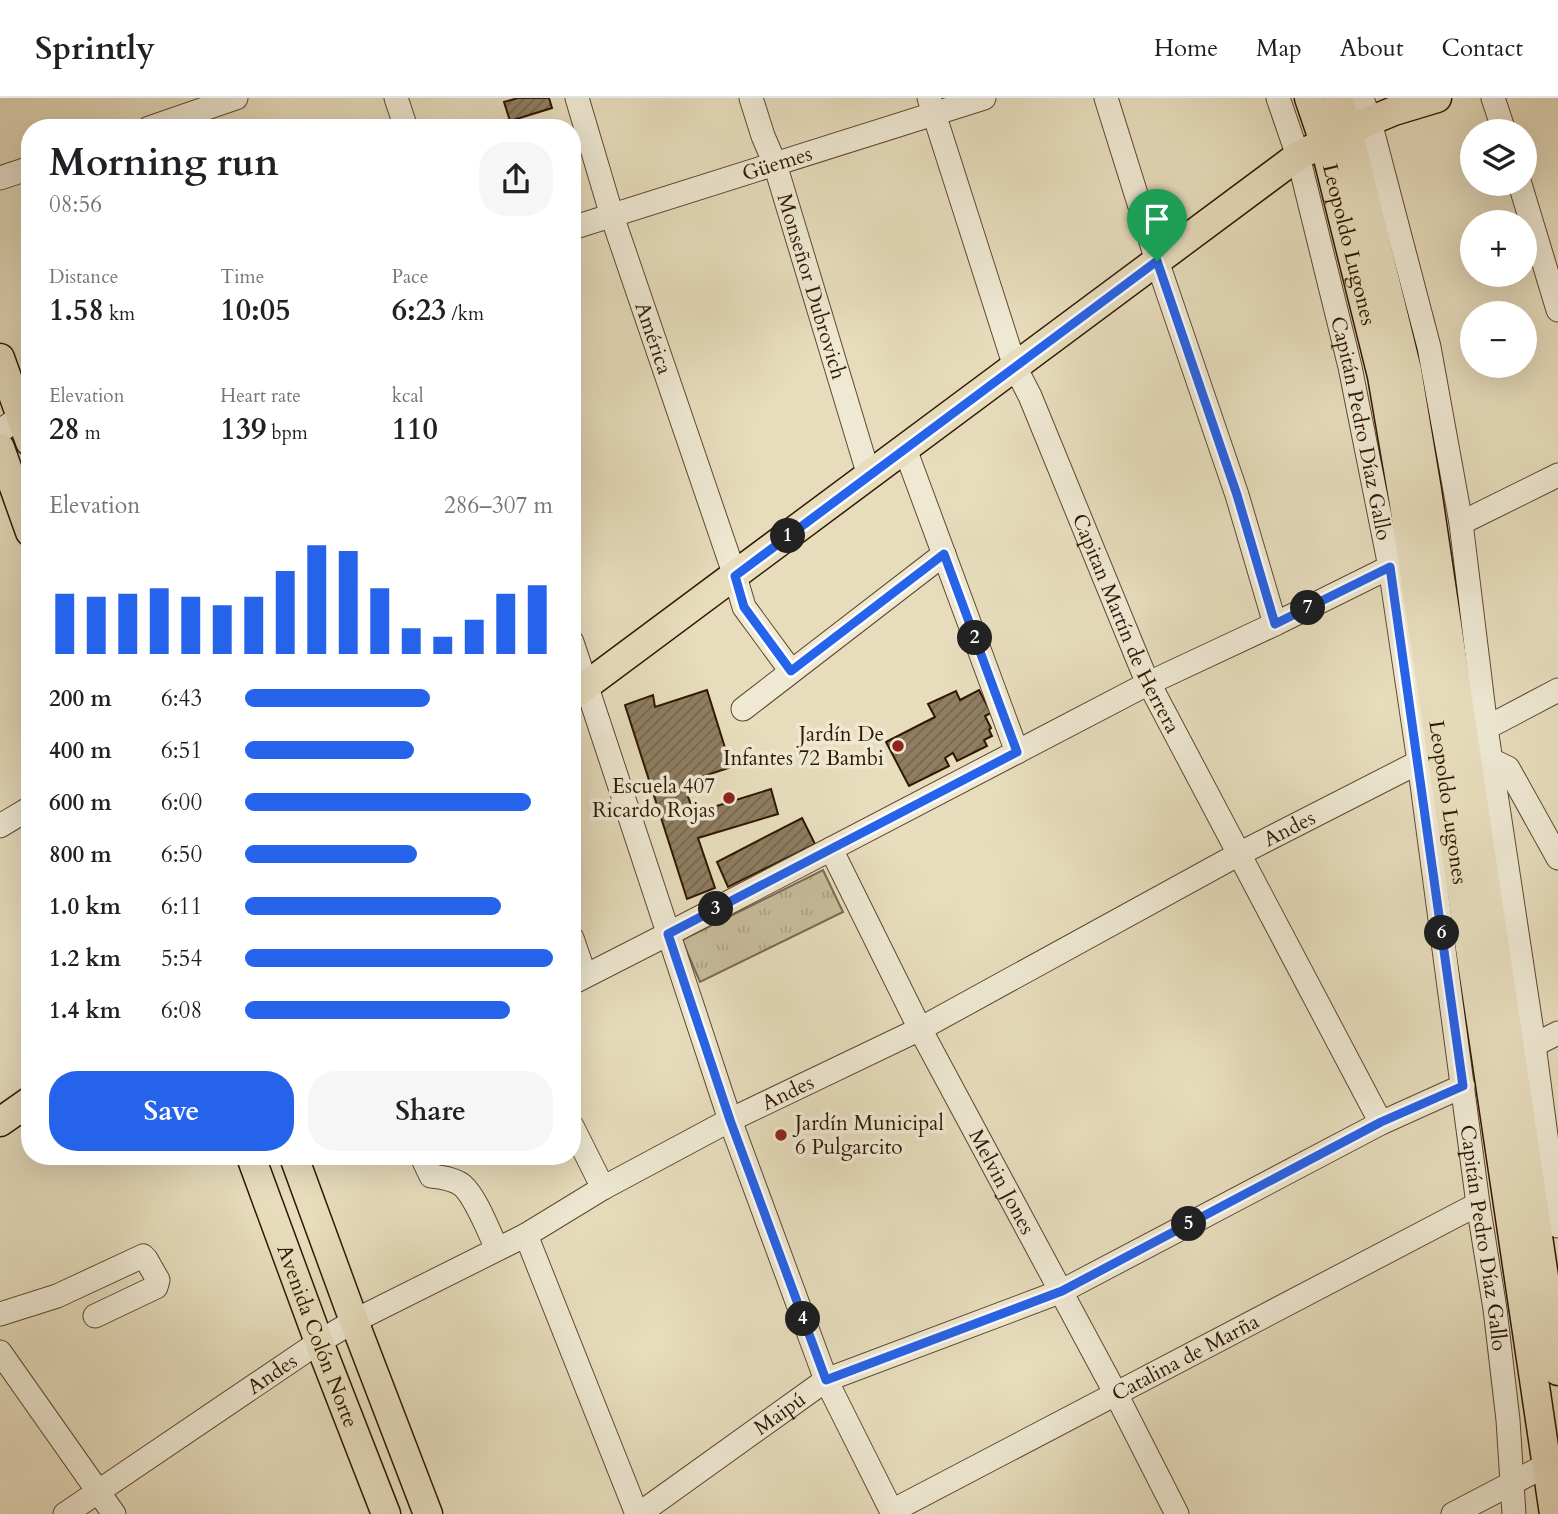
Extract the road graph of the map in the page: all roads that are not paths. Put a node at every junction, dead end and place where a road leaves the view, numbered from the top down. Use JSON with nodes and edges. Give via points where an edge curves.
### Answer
{"nodes":[{"id":1,"x":236,"y":98,"type":"edge"},
{"id":2,"x":396,"y":98,"type":"edge"},
{"id":3,"x":577,"y":98,"type":"edge"},
{"id":4,"x":751,"y":98,"type":"edge"},
{"id":5,"x":984,"y":98,"type":"edge"},
{"id":6,"x":1106,"y":98,"type":"edge"},
{"id":7,"x":1278,"y":98,"type":"edge"},
{"id":8,"x":1309,"y":98,"type":"edge"},
{"id":9,"x":1338,"y":98,"type":"edge"},
{"id":10,"x":1437,"y":98,"type":"edge"},
{"id":11,"x":1493,"y":98,"type":"edge"},
{"id":12,"x":932,"y":106,"type":"edge"},
{"id":13,"x":175,"y":119,"type":"edge"},
{"id":14,"x":403,"y":119,"type":"edge"},
{"id":15,"x":1499,"y":119,"type":"edge"},
{"id":16,"x":1351,"y":123,"type":"edge"},
{"id":17,"x":1298,"y":156,"type":"junction"},
{"id":18,"x":775,"y":164,"type":"junction"},
{"id":19,"x":21,"y":171,"type":"edge"},
{"id":20,"x":0,"y":178,"type":"edge"},
{"id":21,"x":1524,"y":196,"type":"edge"},
{"id":22,"x":612,"y":216,"type":"junction"},
{"id":23,"x":581,"y":225,"type":"edge"},
{"id":24,"x":1157,"y":261,"type":"junction"},
{"id":25,"x":1558,"y":310,"type":"edge"},
{"id":26,"x":0,"y":358,"type":"edge"},
{"id":27,"x":1015,"y":367,"type":"junction"},
{"id":28,"x":20,"y":425,"type":"edge"},
{"id":29,"x":0,"y":448,"type":"edge"},
{"id":30,"x":905,"y":449,"type":"junction"},
{"id":31,"x":1558,"y":475,"type":"edge"},
{"id":32,"x":869,"y":476,"type":"junction"},
{"id":33,"x":21,"y":507,"type":"edge"},
{"id":34,"x":1461,"y":523,"type":"junction"},
{"id":35,"x":944,"y":554,"type":"junction"},
{"id":36,"x":1390,"y":567,"type":"junction"},
{"id":37,"x":735,"y":576,"type":"junction"},
{"id":38,"x":1275,"y":624,"type":"junction"},
{"id":39,"x":791,"y":671,"type":"junction"},
{"id":40,"x":1149,"y":683,"type":"junction"},
{"id":41,"x":581,"y":690,"type":"edge"},
{"id":42,"x":1558,"y":690,"type":"edge"},
{"id":43,"x":581,"y":696,"type":"edge"},
{"id":44,"x":743,"y":709,"type":"dead end"},
{"id":45,"x":1486,"y":728,"type":"junction"},
{"id":46,"x":1017,"y":752,"type":"junction"},
{"id":47,"x":1491,"y":760,"type":"junction"},
{"id":48,"x":1419,"y":762,"type":"junction"},
{"id":49,"x":21,"y":813,"type":"edge"},
{"id":50,"x":0,"y":826,"type":"edge"},
{"id":51,"x":831,"y":849,"type":"junction"},
{"id":52,"x":1239,"y":854,"type":"junction"},
{"id":53,"x":1558,"y":858,"type":"edge"},
{"id":54,"x":668,"y":934,"type":"junction"},
{"id":55,"x":581,"y":978,"type":"edge"},
{"id":56,"x":920,"y":1028,"type":"junction"},
{"id":57,"x":1558,"y":1033,"type":"edge"},
{"id":58,"x":1534,"y":1045,"type":"junction"},
{"id":59,"x":1463,"y":1086,"type":"junction"},
{"id":60,"x":21,"y":1107,"type":"edge"},
{"id":61,"x":730,"y":1120,"type":"junction"},
{"id":62,"x":0,"y":1122,"type":"edge"},
{"id":63,"x":1381,"y":1122,"type":"junction"},
{"id":64,"x":581,"y":1144,"type":"edge"},
{"id":65,"x":254,"y":1165,"type":"edge"},
{"id":66,"x":297,"y":1165,"type":"edge"},
{"id":67,"x":425,"y":1165,"type":"edge"},
{"id":68,"x":603,"y":1188,"type":"junction"},
{"id":69,"x":1478,"y":1204,"type":"junction"},
{"id":70,"x":1558,"y":1226,"type":"edge"},
{"id":71,"x":526,"y":1235,"type":"junction"},
{"id":72,"x":497,"y":1249,"type":"junction"},
{"id":73,"x":1062,"y":1291,"type":"junction"},
{"id":74,"x":0,"y":1314,"type":"edge"},
{"id":75,"x":95,"y":1316,"type":"dead end"},
{"id":76,"x":354,"y":1321,"type":"junction"},
{"id":77,"x":318,"y":1342,"type":"junction"},
{"id":78,"x":0,"y":1352,"type":"edge"},
{"id":79,"x":1558,"y":1371,"type":"edge"},
{"id":80,"x":826,"y":1380,"type":"junction"},
{"id":81,"x":1116,"y":1394,"type":"junction"},
{"id":82,"x":1552,"y":1462,"type":"edge"},
{"id":83,"x":1511,"y":1484,"type":"junction"},
{"id":84,"x":98,"y":1492,"type":"junction"},
{"id":85,"x":892,"y":1512,"type":"edge"},
{"id":86,"x":65,"y":1514,"type":"edge"},
{"id":87,"x":114,"y":1514,"type":"edge"},
{"id":88,"x":386,"y":1514,"type":"edge"},
{"id":89,"x":428,"y":1514,"type":"edge"},
{"id":90,"x":638,"y":1514,"type":"edge"},
{"id":91,"x":1177,"y":1514,"type":"edge"},
{"id":92,"x":1453,"y":1514,"type":"edge"},
{"id":93,"x":1514,"y":1514,"type":"edge"},
{"id":94,"x":1554,"y":1514,"type":"edge"}],
"edges":[{"from":1,"to":13,"type":"street"},
{"from":2,"to":14,"type":"street"},
{"from":3,"to":22,"type":"street","name":"América"},
{"from":4,"to":18,"type":"street","name":"Monseñor Dubrovich"},
{"from":5,"to":12,"type":"street","name":"Güemes"},
{"from":6,"to":24,"type":"street"},
{"from":7,"to":17,"type":"street","name":"Capitán Pedro Díaz Gallo"},
{"from":8,"to":16,"type":"main road","name":"Leopoldo Lugones"},
{"from":9,"to":16,"type":"main road","name":"Leopoldo Lugones"},
{"from":10,"to":16,"type":"main road"},
{"from":11,"to":15,"type":"street"},
{"from":12,"to":18,"type":"street","name":"Güemes"},
{"from":12,"to":27,"type":"street","name":"Capitan Martín de Herrera"},
{"from":16,"to":17,"type":"main road"},
{"from":16,"to":34,"type":"street","via":[[1429,347]]},
{"from":16,"to":79,"type":"main road","name":"Leopoldo Lugones","via":[[1407,370],[1425,477]]},
{"from":16,"to":82,"type":"main road","name":"Leopoldo Lugones","via":[[1382,376]]},
{"from":17,"to":24,"type":"main road"},
{"from":17,"to":36,"type":"street","name":"Capitán Pedro Díaz Gallo","via":[[1350,367]]},
{"from":18,"to":22,"type":"street","name":"Güemes"},
{"from":18,"to":32,"type":"street","name":"Monseñor Dubrovich"},
{"from":19,"to":20,"type":"street"},
{"from":21,"to":25,"type":"street"},
{"from":22,"to":23,"type":"street","name":"Güemes"},
{"from":22,"to":37,"type":"street","name":"América"},
{"from":24,"to":27,"type":"main road"},
{"from":24,"to":38,"type":"street","via":[[1237,495]]},
{"from":26,"to":28,"type":"main road"},
{"from":27,"to":30,"type":"main road"},
{"from":27,"to":40,"type":"street","name":"Capitan Martín de Herrera"},
{"from":29,"to":33,"type":"main road"},
{"from":30,"to":32,"type":"main road"},
{"from":30,"to":35,"type":"street"},
{"from":31,"to":34,"type":"street"},
{"from":32,"to":37,"type":"main road"},
{"from":34,"to":45,"type":"street"},
{"from":35,"to":39,"type":"street"},
{"from":35,"to":46,"type":"street"},
{"from":36,"to":38,"type":"street"},
{"from":36,"to":48,"type":"street","name":"Capitán Pedro Díaz Gallo"},
{"from":37,"to":39,"type":"street","via":[[744,607]]},
{"from":37,"to":41,"type":"main road"},
{"from":38,"to":40,"type":"street"},
{"from":39,"to":44,"type":"street"},
{"from":40,"to":46,"type":"street"},
{"from":40,"to":52,"type":"street","name":"Capitan Martín de Herrera"},
{"from":42,"to":45,"type":"street"},
{"from":43,"to":54,"type":"street"},
{"from":45,"to":47,"type":"street"},
{"from":46,"to":51,"type":"street"},
{"from":47,"to":53,"type":"street","via":[[1508,768]]},
{"from":47,"to":58,"type":"street"},
{"from":48,"to":52,"type":"street","name":"Andes"},
{"from":48,"to":59,"type":"street","name":"Capitán Pedro Díaz Gallo"},
{"from":49,"to":50,"type":"street"},
{"from":51,"to":54,"type":"street"},
{"from":51,"to":56,"type":"street","name":"Melvin Jones"},
{"from":52,"to":56,"type":"street","name":"Andes"},
{"from":52,"to":63,"type":"street","name":"Capitan Martín de Herrera"},
{"from":54,"to":55,"type":"street"},
{"from":54,"to":61,"type":"street"},
{"from":56,"to":61,"type":"street","name":"Andes"},
{"from":56,"to":73,"type":"street","name":"Melvin Jones"},
{"from":57,"to":58,"type":"street"},
{"from":58,"to":70,"type":"street"},
{"from":59,"to":63,"type":"street","name":"Maipú"},
{"from":59,"to":69,"type":"street","name":"Capitán Pedro Díaz Gallo"},
{"from":60,"to":62,"type":"main road"},
{"from":61,"to":68,"type":"street","name":"Andes"},
{"from":61,"to":80,"type":"street"},
{"from":63,"to":73,"type":"street","name":"Maipú"},
{"from":64,"to":68,"type":"street"},
{"from":65,"to":77,"type":"main road","name":"Avenida Colón Norte"},
{"from":66,"to":76,"type":"main road","name":"Avenida Colón Norte"},
{"from":67,"to":72,"type":"street","via":[[430,1176],[460,1183],[470,1194]]},
{"from":68,"to":71,"type":"street","name":"Andes"},
{"from":69,"to":81,"type":"street","name":"Catalina de Marña"},
{"from":69,"to":83,"type":"street","name":"Capitán Pedro Díaz Gallo","via":[[1508,1420]]},
{"from":71,"to":72,"type":"street","name":"Andes"},
{"from":71,"to":90,"type":"street"},
{"from":72,"to":76,"type":"street","name":"Andes"},
{"from":73,"to":80,"type":"street","name":"Maipú"},
{"from":73,"to":81,"type":"street","name":"Melvin Jones"},
{"from":74,"to":75,"type":"street","via":[[57,1296],[143,1256],[158,1280],[156,1287]]},
{"from":76,"to":77,"type":"street","name":"Andes"},
{"from":76,"to":89,"type":"main road","name":"Avenida Colón Norte"},
{"from":77,"to":84,"type":"street","name":"Andes"},
{"from":77,"to":88,"type":"main road","name":"Avenida Colón Norte"},
{"from":78,"to":84,"type":"street"},
{"from":80,"to":85,"type":"street"},
{"from":80,"to":90,"type":"street","name":"Maipú"},
{"from":81,"to":85,"type":"street","name":"Catalina de Marña"},
{"from":81,"to":91,"type":"street","name":"Melvin Jones"},
{"from":82,"to":83,"type":"street"},
{"from":82,"to":94,"type":"main road","name":"Leopoldo Lugones"},
{"from":83,"to":92,"type":"street"},
{"from":83,"to":93,"type":"street","name":"Capitán Pedro Díaz Gallo"},
{"from":84,"to":86,"type":"street","name":"Andes"},
{"from":84,"to":87,"type":"street"}]}
